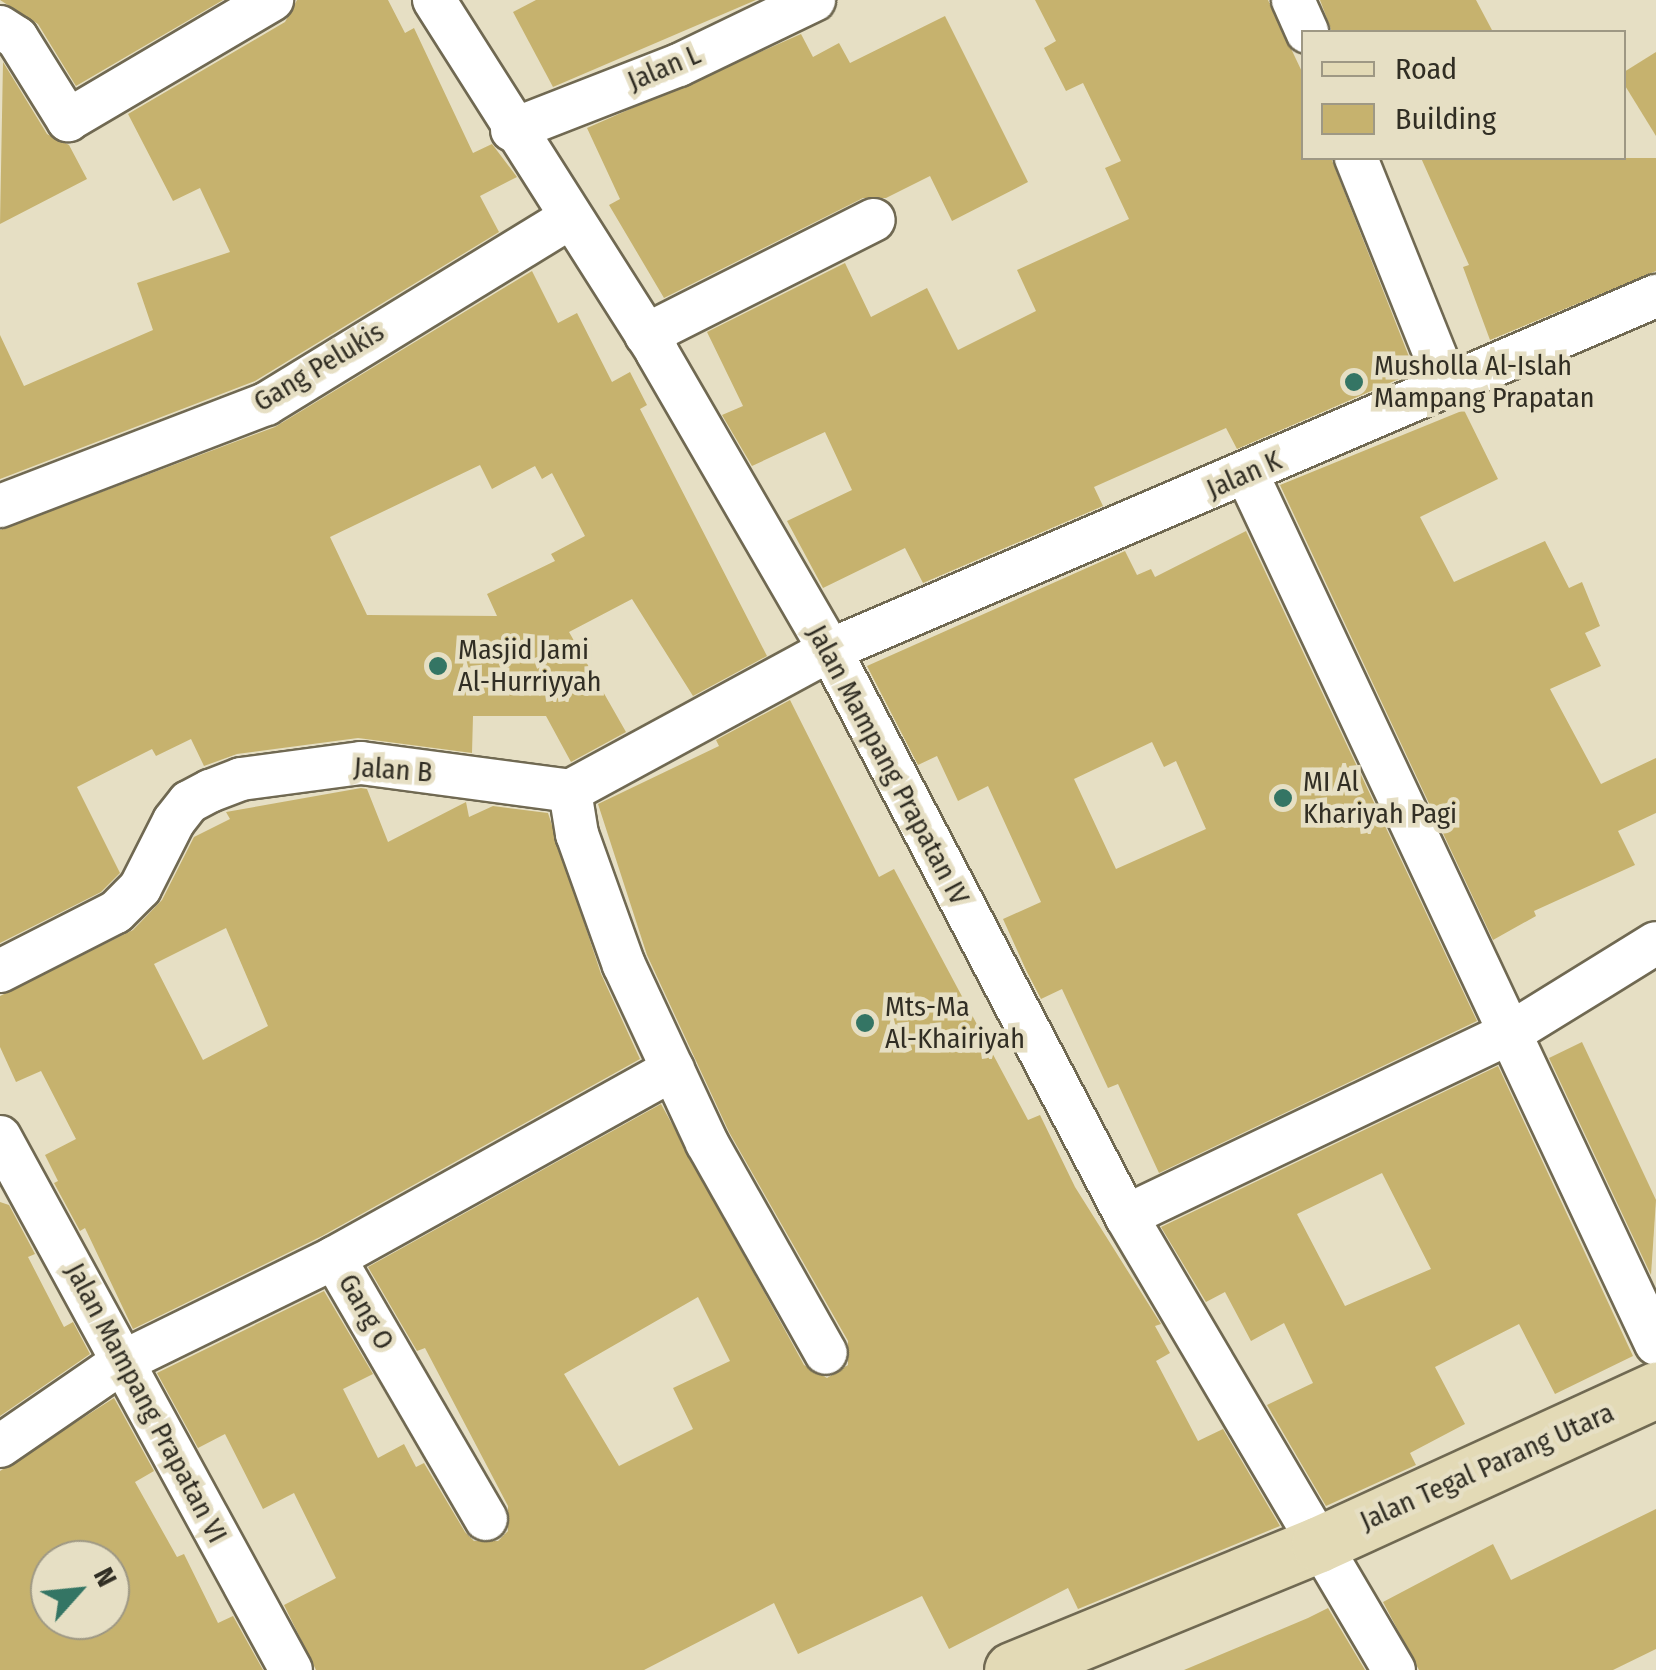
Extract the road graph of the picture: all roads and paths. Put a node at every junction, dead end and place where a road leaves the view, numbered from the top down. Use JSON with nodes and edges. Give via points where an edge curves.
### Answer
{"nodes":[{"id":1,"x":272,"y":0,"type":"edge"},
{"id":2,"x":434,"y":0,"type":"edge"},
{"id":3,"x":814,"y":0,"type":"edge"},
{"id":4,"x":1293,"y":0,"type":"edge"},
{"id":5,"x":0,"y":27,"type":"edge"},
{"id":6,"x":1307,"y":30,"type":"edge"},
{"id":7,"x":512,"y":130,"type":"junction"},
{"id":8,"x":1357,"y":160,"type":"edge"},
{"id":9,"x":568,"y":219,"type":"junction"},
{"id":10,"x":874,"y":220,"type":"dead end"},
{"id":11,"x":1656,"y":296,"type":"edge"},
{"id":12,"x":646,"y":335,"type":"junction"},
{"id":13,"x":1446,"y":382,"type":"junction"},
{"id":14,"x":1248,"y":474,"type":"junction"},
{"id":15,"x":0,"y":506,"type":"edge"},
{"id":16,"x":830,"y":650,"type":"junction"},
{"id":17,"x":570,"y":791,"type":"junction"},
{"id":18,"x":1656,"y":943,"type":"edge"},
{"id":19,"x":0,"y":971,"type":"edge"},
{"id":20,"x":1512,"y":1032,"type":"junction"},
{"id":21,"x":674,"y":1070,"type":"junction"},
{"id":22,"x":0,"y":1137,"type":"edge"},
{"id":23,"x":1126,"y":1216,"type":"junction"},
{"id":24,"x":334,"y":1258,"type":"junction"},
{"id":25,"x":1656,"y":1344,"type":"edge"},
{"id":26,"x":826,"y":1353,"type":"dead end"},
{"id":27,"x":122,"y":1362,"type":"junction"},
{"id":28,"x":1656,"y":1390,"type":"edge"},
{"id":29,"x":0,"y":1446,"type":"edge"},
{"id":30,"x":486,"y":1518,"type":"dead end"},
{"id":31,"x":1319,"y":1544,"type":"junction"},
{"id":32,"x":290,"y":1670,"type":"edge"},
{"id":33,"x":1012,"y":1670,"type":"edge"},
{"id":34,"x":1394,"y":1670,"type":"edge"}],
"edges":[{"from":1,"to":5,"type":"street","via":[[68,120],[17,38]]},
{"from":2,"to":7,"type":"street","name":"Jalan Mampang Prapatan IV"},
{"from":3,"to":7,"type":"street","name":"Jalan L","via":[[679,64]]},
{"from":4,"to":6,"type":"street"},
{"from":7,"to":9,"type":"street","name":"Jalan Mampang Prapatan IV"},
{"from":8,"to":13,"type":"street"},
{"from":9,"to":12,"type":"street","name":"Jalan Mampang Prapatan IV"},
{"from":9,"to":15,"type":"street","name":"Gang Pelukis","via":[[266,404]]},
{"from":10,"to":12,"type":"street"},
{"from":11,"to":13,"type":"street","name":"Jalan K"},
{"from":12,"to":16,"type":"street","name":"Jalan Mampang Prapatan IV"},
{"from":13,"to":14,"type":"street","name":"Jalan K"},
{"from":14,"to":16,"type":"street","name":"Jalan K"},
{"from":14,"to":20,"type":"street"},
{"from":16,"to":17,"type":"street"},
{"from":16,"to":23,"type":"street","name":"Jalan Mampang Prapatan IV"},
{"from":17,"to":19,"type":"street","name":"Jalan B","via":[[362,763],[241,779],[189,802],[140,888],[116,912]]},
{"from":17,"to":21,"type":"street","via":[[598,899]]},
{"from":18,"to":20,"type":"street"},
{"from":20,"to":23,"type":"street"},
{"from":20,"to":25,"type":"street"},
{"from":21,"to":24,"type":"street"},
{"from":21,"to":26,"type":"street","via":[[750,1224]]},
{"from":22,"to":27,"type":"street","name":"Jalan Mampang Prapatan VI"},
{"from":23,"to":31,"type":"street","name":"Jalan Mampang Prapatan IV"},
{"from":24,"to":27,"type":"street","name":"Gang O"},
{"from":24,"to":30,"type":"street","name":"Gang O"},
{"from":27,"to":29,"type":"street","name":"Gang O"},
{"from":27,"to":32,"type":"street","name":"Jalan Mampang Prapatan VI"},
{"from":28,"to":31,"type":"street","name":"Jalan Tegal Parang Utara"},
{"from":31,"to":33,"type":"street","name":"Jalan Tegal Parang Utara"},
{"from":31,"to":34,"type":"street","name":"Jalan Mampang Prapatan IV"}]}
